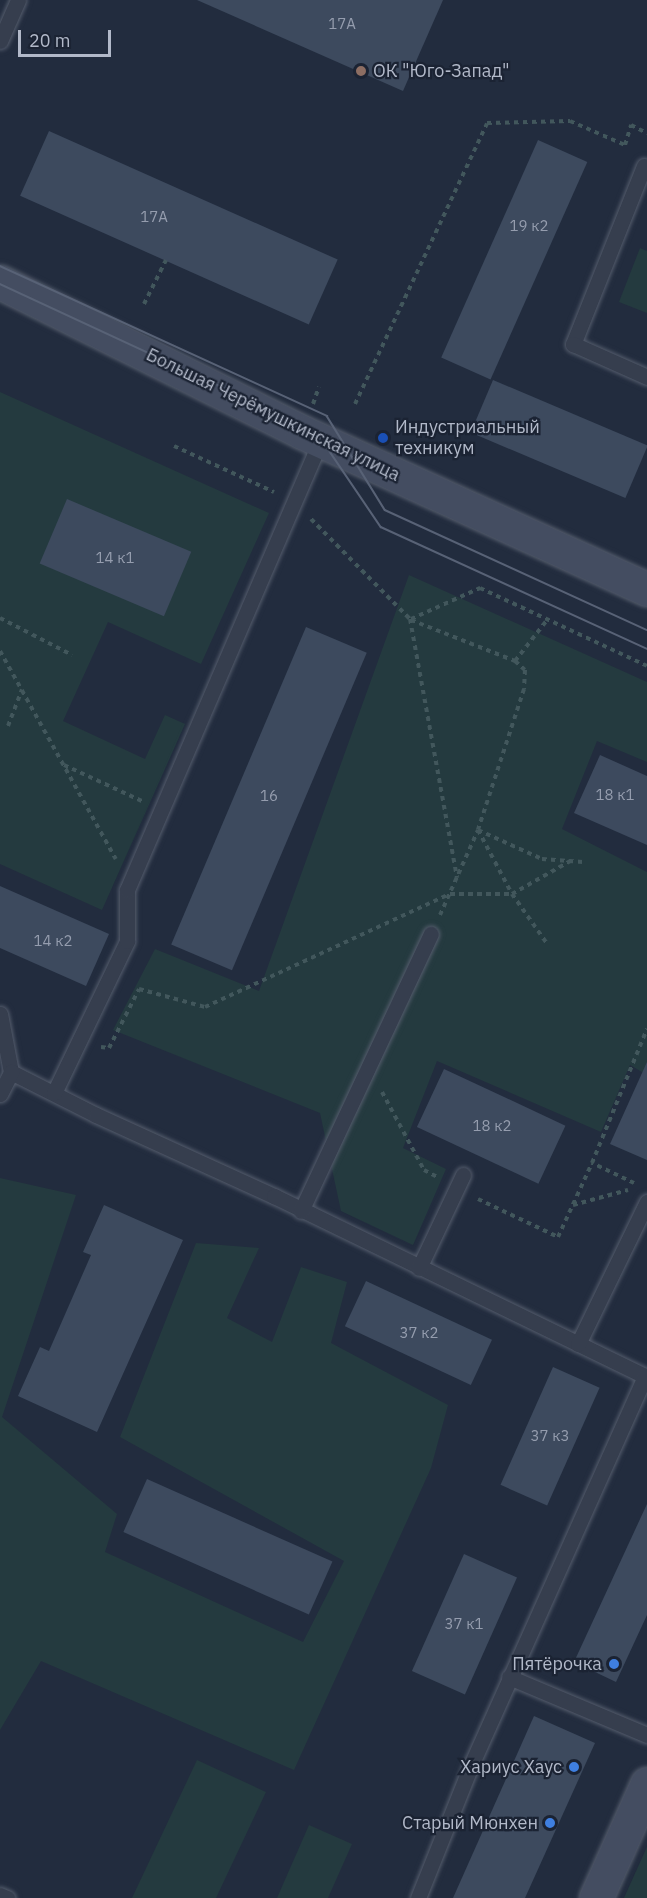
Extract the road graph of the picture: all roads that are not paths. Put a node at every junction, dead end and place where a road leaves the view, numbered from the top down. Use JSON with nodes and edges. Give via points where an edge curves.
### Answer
{"nodes":[{"id":1,"x":18,"y":0,"type":"edge"},
{"id":2,"x":0,"y":41,"type":"edge"},
{"id":3,"x":646,"y":164,"type":"edge"},
{"id":4,"x":0,"y":282,"type":"edge"},
{"id":5,"x":647,"y":377,"type":"edge"},
{"id":6,"x":321,"y":440,"type":"junction"},
{"id":7,"x":647,"y":589,"type":"edge"},
{"id":8,"x":431,"y":934,"type":"road end"},
{"id":9,"x":0,"y":1014,"type":"edge"},
{"id":10,"x":11,"y":1072,"type":"junction"},
{"id":11,"x":54,"y":1092,"type":"junction"},
{"id":12,"x":0,"y":1094,"type":"edge"},
{"id":13,"x":463,"y":1175,"type":"dead end"},
{"id":14,"x":647,"y":1202,"type":"edge"},
{"id":15,"x":301,"y":1211,"type":"junction"},
{"id":16,"x":419,"y":1268,"type":"junction"},
{"id":17,"x":578,"y":1344,"type":"junction"},
{"id":18,"x":646,"y":1376,"type":"edge"},
{"id":19,"x":509,"y":1677,"type":"junction"},
{"id":20,"x":647,"y":1736,"type":"edge"},
{"id":21,"x":647,"y":1784,"type":"edge"},
{"id":22,"x":0,"y":1896,"type":"edge"},
{"id":23,"x":7,"y":1898,"type":"edge"},
{"id":24,"x":418,"y":1898,"type":"edge"},
{"id":25,"x":596,"y":1898,"type":"edge"}],
"edges":[{"from":1,"to":2,"type":"lane"},
{"from":3,"to":5,"type":"lane","via":[[573,344]]},
{"from":4,"to":6,"type":"main road","name":"Большая Черёмушкинская улица"},
{"from":6,"to":7,"type":"main road","name":"Большая Черёмушкинская улица"},
{"from":6,"to":11,"type":"lane","via":[[126,890],[128,941]]},
{"from":8,"to":15,"type":"lane"},
{"from":9,"to":10,"type":"lane"},
{"from":10,"to":11,"type":"lane"},
{"from":10,"to":12,"type":"lane"},
{"from":11,"to":15,"type":"lane"},
{"from":13,"to":16,"type":"lane"},
{"from":14,"to":17,"type":"lane"},
{"from":15,"to":16,"type":"lane"},
{"from":16,"to":17,"type":"lane"},
{"from":17,"to":18,"type":"lane"},
{"from":18,"to":19,"type":"lane"},
{"from":19,"to":20,"type":"lane"},
{"from":19,"to":24,"type":"lane"},
{"from":21,"to":25,"type":"main road"},
{"from":22,"to":23,"type":"lane"}]}
